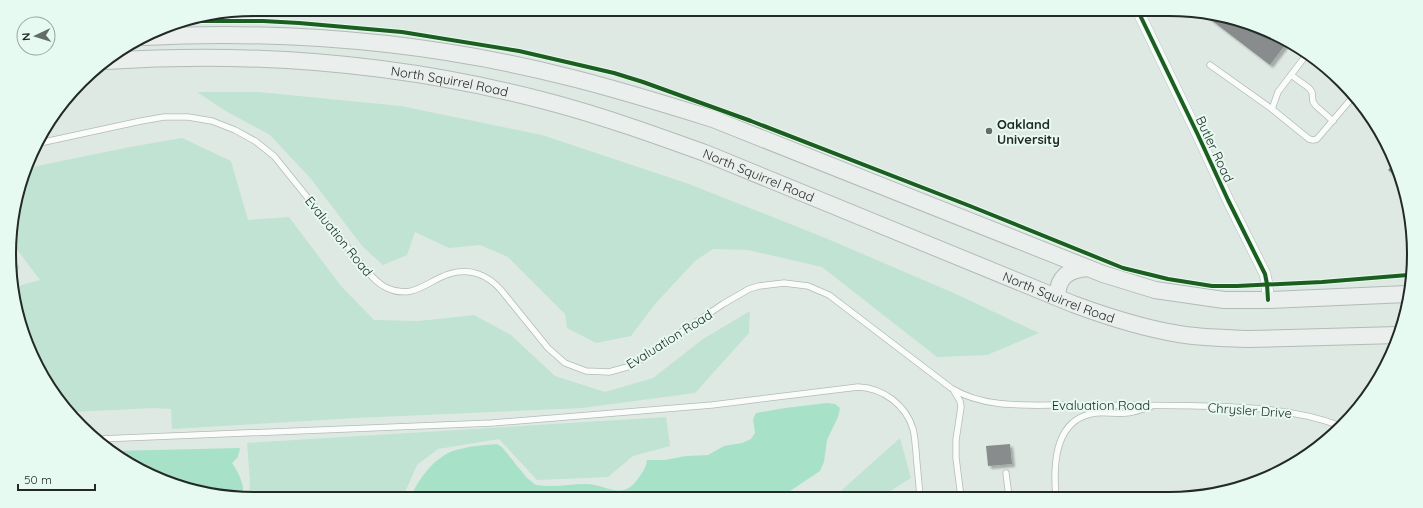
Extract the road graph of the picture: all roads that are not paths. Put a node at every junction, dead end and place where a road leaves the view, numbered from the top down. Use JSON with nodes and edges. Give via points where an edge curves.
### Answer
{"nodes":[{"id":1,"x":1140,"y":16,"type":"edge"},
{"id":2,"x":158,"y":37,"type":"edge"},
{"id":3,"x":1304,"y":58,"type":"edge"},
{"id":4,"x":115,"y":61,"type":"edge"},
{"id":5,"x":1210,"y":65,"type":"dead end"},
{"id":6,"x":1291,"y":75,"type":"junction"},
{"id":7,"x":1350,"y":100,"type":"edge"},
{"id":8,"x":1272,"y":109,"type":"junction"},
{"id":9,"x":1333,"y":121,"type":"junction"},
{"id":10,"x":45,"y":142,"type":"edge"},
{"id":11,"x":1088,"y":268,"type":"junction"},
{"id":12,"x":1403,"y":294,"type":"edge"},
{"id":13,"x":1057,"y":297,"type":"junction"},
{"id":14,"x":1268,"y":300,"type":"junction"},
{"id":15,"x":1393,"y":335,"type":"edge"},
{"id":16,"x":951,"y":388,"type":"junction"},
{"id":17,"x":1158,"y":405,"type":"junction"},
{"id":18,"x":1335,"y":424,"type":"edge"},
{"id":19,"x":104,"y":439,"type":"edge"},
{"id":20,"x":1006,"y":473,"type":"dead end"},
{"id":21,"x":919,"y":492,"type":"edge"},
{"id":22,"x":960,"y":492,"type":"edge"},
{"id":23,"x":1008,"y":492,"type":"edge"},
{"id":24,"x":1056,"y":492,"type":"edge"}],
"edges":[{"from":1,"to":14,"type":"street","name":"Butler Road","via":[[1265,274]]},
{"from":2,"to":11,"type":"main road","name":"North Squirrel Road","via":[[230,35],[344,41],[462,55],[567,76],[713,119]]},
{"from":3,"to":6,"type":"lane"},
{"from":4,"to":13,"type":"main road","name":"North Squirrel Road","via":[[204,58],[326,63],[451,80],[554,103],[705,153]]},
{"from":5,"to":8,"type":"lane"},
{"from":6,"to":8,"type":"lane","via":[[1278,92]]},
{"from":6,"to":9,"type":"lane","via":[[1309,88],[1313,102]]},
{"from":7,"to":9,"type":"lane"},
{"from":8,"to":9,"type":"lane","via":[[1313,140],[1317,139]]},
{"from":10,"to":16,"type":"lane","name":"Evaluation Road","via":[[164,117],[212,121],[235,130],[274,156],[377,282],[397,291],[410,291],[463,271],[486,277],[495,283],[548,348],[565,363],[586,371],[608,372],[631,366],[734,296],[759,286],[784,283],[808,286],[829,295]]},
{"from":11,"to":13,"type":"main road","via":[[1073,271],[1063,277]]},
{"from":11,"to":14,"type":"main road","name":"North Squirrel Road","via":[[1136,285],[1173,294],[1224,300]]},
{"from":12,"to":14,"type":"main road","name":"North Squirrel Road"},
{"from":13,"to":15,"type":"main road","name":"North Squirrel Road","via":[[1123,322],[1180,334],[1249,339]]},
{"from":16,"to":17,"type":"lane","name":"Evaluation Road","via":[[972,398],[994,403]]},
{"from":16,"to":22,"type":"lane","name":"Evaluation Road","via":[[957,394],[961,407],[956,440]]},
{"from":17,"to":18,"type":"lane","name":"Chrysler Drive","via":[[1275,410]]},
{"from":17,"to":24,"type":"lane","name":"Evaluation Road","via":[[1128,413],[1096,413],[1073,423],[1062,437],[1055,456]]},
{"from":19,"to":21,"type":"lane","via":[[492,423],[712,405],[858,387],[882,393],[897,403],[907,416],[914,430]]},
{"from":20,"to":23,"type":"lane"}]}
